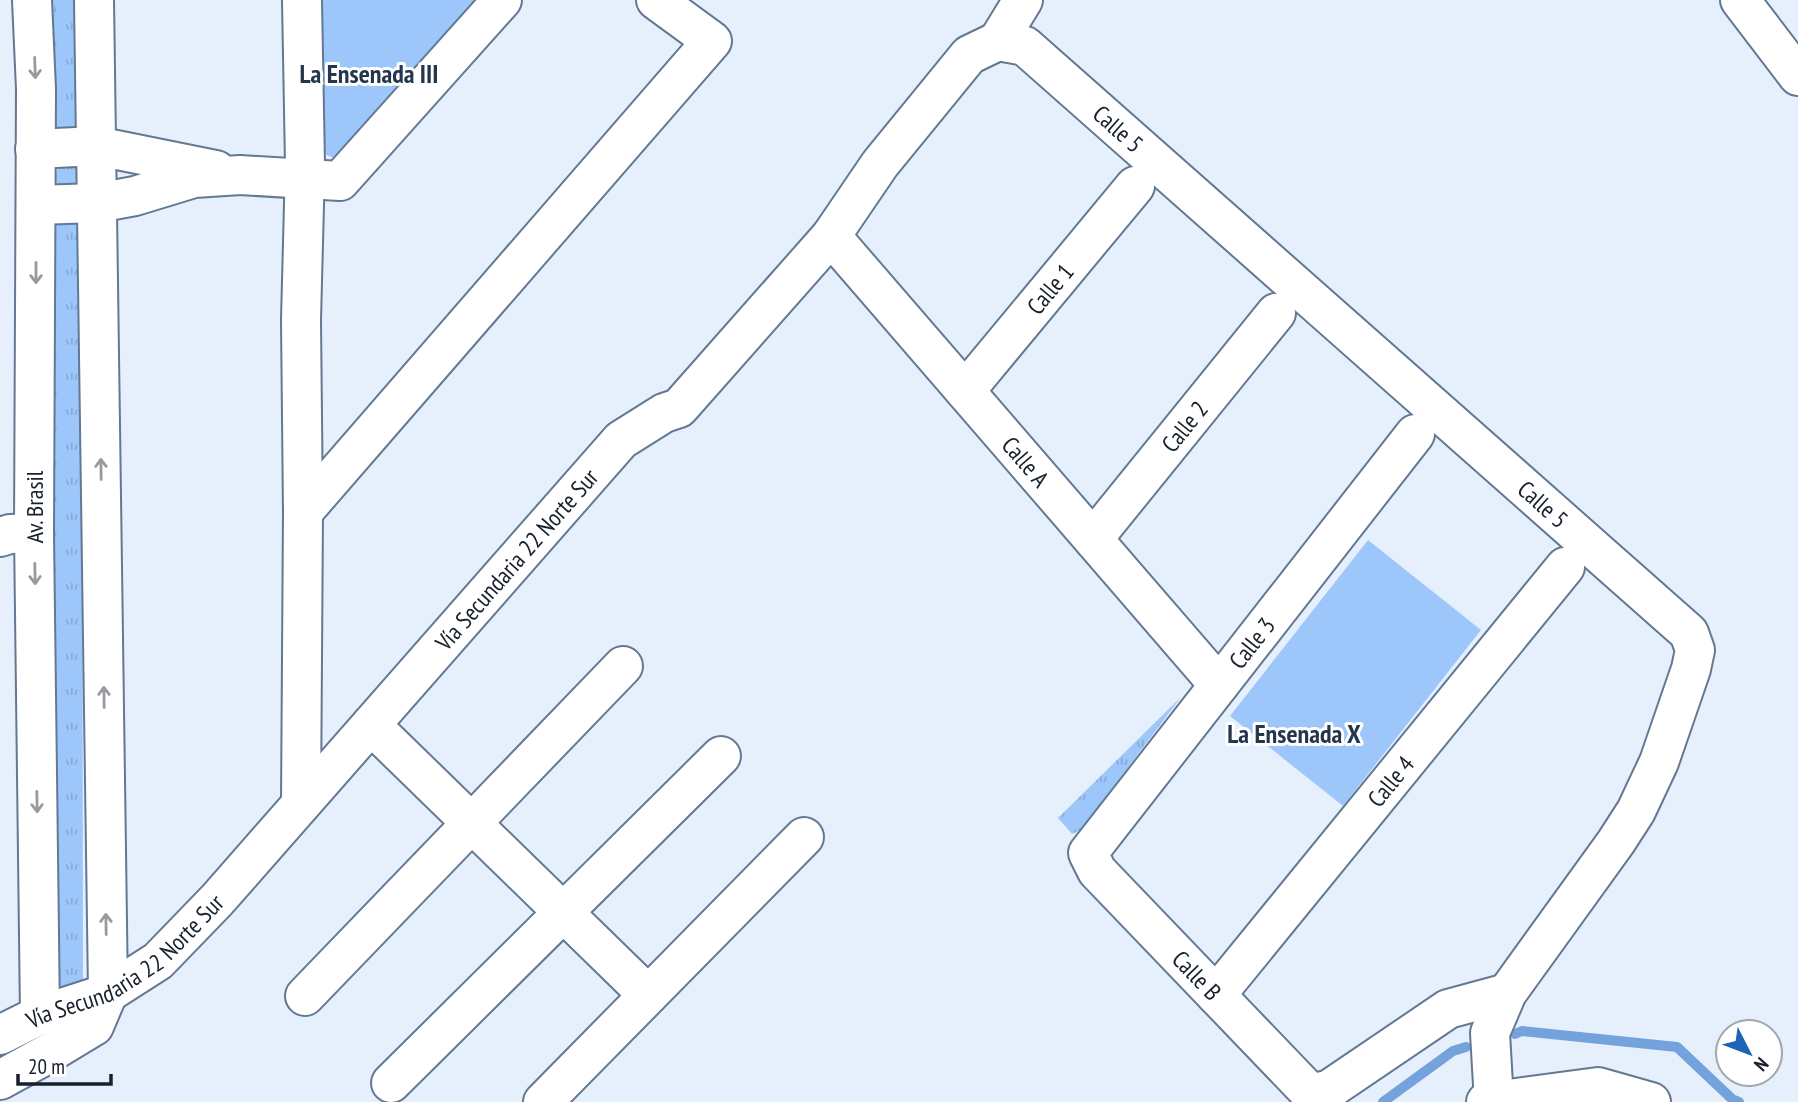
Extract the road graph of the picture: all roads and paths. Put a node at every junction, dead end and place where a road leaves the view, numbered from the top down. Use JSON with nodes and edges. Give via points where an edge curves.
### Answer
{"nodes":[{"id":1,"x":32,"y":0,"type":"edge"},
{"id":2,"x":94,"y":0,"type":"edge"},
{"id":3,"x":302,"y":0,"type":"edge"},
{"id":4,"x":502,"y":0,"type":"edge"},
{"id":5,"x":656,"y":0,"type":"edge"},
{"id":6,"x":1023,"y":0,"type":"edge"},
{"id":7,"x":1740,"y":0,"type":"edge"},
{"id":8,"x":998,"y":41,"type":"junction"},
{"id":9,"x":1798,"y":76,"type":"edge"},
{"id":10,"x":97,"y":146,"type":"junction"},
{"id":11,"x":35,"y":149,"type":"junction"},
{"id":12,"x":240,"y":175,"type":"junction"},
{"id":13,"x":305,"y":178,"type":"junction"},
{"id":14,"x":1135,"y":186,"type":"dead end"},
{"id":15,"x":97,"y":204,"type":"junction"},
{"id":16,"x":36,"y":205,"type":"junction"},
{"id":17,"x":831,"y":236,"type":"junction"},
{"id":18,"x":1276,"y":313,"type":"dead end"},
{"id":19,"x":965,"y":391,"type":"junction"},
{"id":20,"x":1415,"y":434,"type":"dead end"},
{"id":21,"x":303,"y":512,"type":"junction"},
{"id":22,"x":17,"y":535,"type":"edge"},
{"id":23,"x":1093,"y":540,"type":"junction"},
{"id":24,"x":1565,"y":567,"type":"dead end"},
{"id":25,"x":623,"y":666,"type":"dead end"},
{"id":26,"x":1219,"y":685,"type":"junction"},
{"id":27,"x":370,"y":725,"type":"junction"},
{"id":28,"x":721,"y":756,"type":"dead end"},
{"id":29,"x":301,"y":804,"type":"junction"},
{"id":30,"x":471,"y":823,"type":"junction"},
{"id":31,"x":804,"y":837,"type":"dead end"},
{"id":32,"x":1088,"y":853,"type":"joint"},
{"id":33,"x":563,"y":913,"type":"junction"},
{"id":34,"x":108,"y":993,"type":"junction"},
{"id":35,"x":1507,"y":993,"type":"junction"},
{"id":36,"x":648,"y":995,"type":"junction"},
{"id":37,"x":1216,"y":995,"type":"junction"},
{"id":38,"x":305,"y":996,"type":"dead end"},
{"id":39,"x":40,"y":1015,"type":"junction"},
{"id":40,"x":0,"y":1035,"type":"edge"},
{"id":41,"x":0,"y":1080,"type":"edge"},
{"id":42,"x":391,"y":1083,"type":"dead end"},
{"id":43,"x":1491,"y":1101,"type":"edge"},
{"id":44,"x":543,"y":1102,"type":"edge"},
{"id":45,"x":1651,"y":1102,"type":"edge"}],
"edges":[{"from":1,"to":11,"type":"street","name":"Av. Brasil","one_way":true},
{"from":2,"to":10,"type":"street"},
{"from":3,"to":13,"type":"street"},
{"from":4,"to":13,"type":"street","via":[[340,181]]},
{"from":5,"to":21,"type":"street","via":[[712,41]]},
{"from":6,"to":8,"type":"street"},
{"from":7,"to":9,"type":"street"},
{"from":8,"to":17,"type":"street","name":"Vía Secundaria 22 Norte Sur","via":[[969,55],[880,164]]},
{"from":8,"to":35,"type":"street","name":"Calle 5","via":[[1025,46],[1689,633],[1695,650],[1691,669],[1659,762],[1636,811]]},
{"from":10,"to":11,"type":"street"},
{"from":10,"to":12,"type":"street"},
{"from":10,"to":15,"type":"street"},
{"from":11,"to":16,"type":"street","name":"Av. Brasil"},
{"from":12,"to":13,"type":"street"},
{"from":12,"to":15,"type":"street","via":[[194,178]]},
{"from":13,"to":21,"type":"street"},
{"from":14,"to":19,"type":"street","name":"Calle 1"},
{"from":15,"to":16,"type":"street"},
{"from":34,"to":15,"type":"street","one_way":true},
{"from":16,"to":22,"type":"street","name":"Av. Brasil","one_way":true},
{"from":17,"to":19,"type":"street","name":"Calle A"},
{"from":17,"to":27,"type":"street","name":"Vía Secundaria 22 Norte Sur","via":[[680,408],[621,439]]},
{"from":18,"to":23,"type":"street","name":"Calle 2"},
{"from":19,"to":23,"type":"street","name":"Calle A"},
{"from":20,"to":26,"type":"street","name":"Calle 3"},
{"from":21,"to":29,"type":"street"},
{"from":22,"to":39,"type":"street","name":"Av. Brasil","one_way":true},
{"from":23,"to":26,"type":"street","name":"Calle A"},
{"from":24,"to":37,"type":"street","name":"Calle 4"},
{"from":25,"to":30,"type":"street"},
{"from":26,"to":32,"type":"street","name":"Calle 3"},
{"from":27,"to":29,"type":"street","name":"Vía Secundaria 22 Norte Sur"},
{"from":27,"to":30,"type":"street"},
{"from":28,"to":33,"type":"street"},
{"from":29,"to":34,"type":"street","name":"Vía Secundaria 22 Norte Sur","via":[[158,961]]},
{"from":30,"to":33,"type":"street"},
{"from":30,"to":38,"type":"street"},
{"from":31,"to":36,"type":"street"},
{"from":32,"to":37,"type":"street","name":"Calle B","via":[[1097,872]]},
{"from":33,"to":36,"type":"street"},
{"from":33,"to":42,"type":"street"},
{"from":34,"to":39,"type":"street","name":"Vía Secundaria 22 Norte Sur"},
{"from":34,"to":41,"type":"street","via":[[94,1026]]},
{"from":35,"to":37,"type":"street","name":"Calle B","via":[[1448,1009],[1330,1089],[1311,1094]]},
{"from":35,"to":43,"type":"street","name":"Calle 5","via":[[1490,1034]]},
{"from":36,"to":44,"type":"street"},
{"from":39,"to":40,"type":"street","name":"Vía Secundaria 22 Norte Sur"},
{"from":43,"to":45,"type":"street","via":[[1598,1087]]}]}
